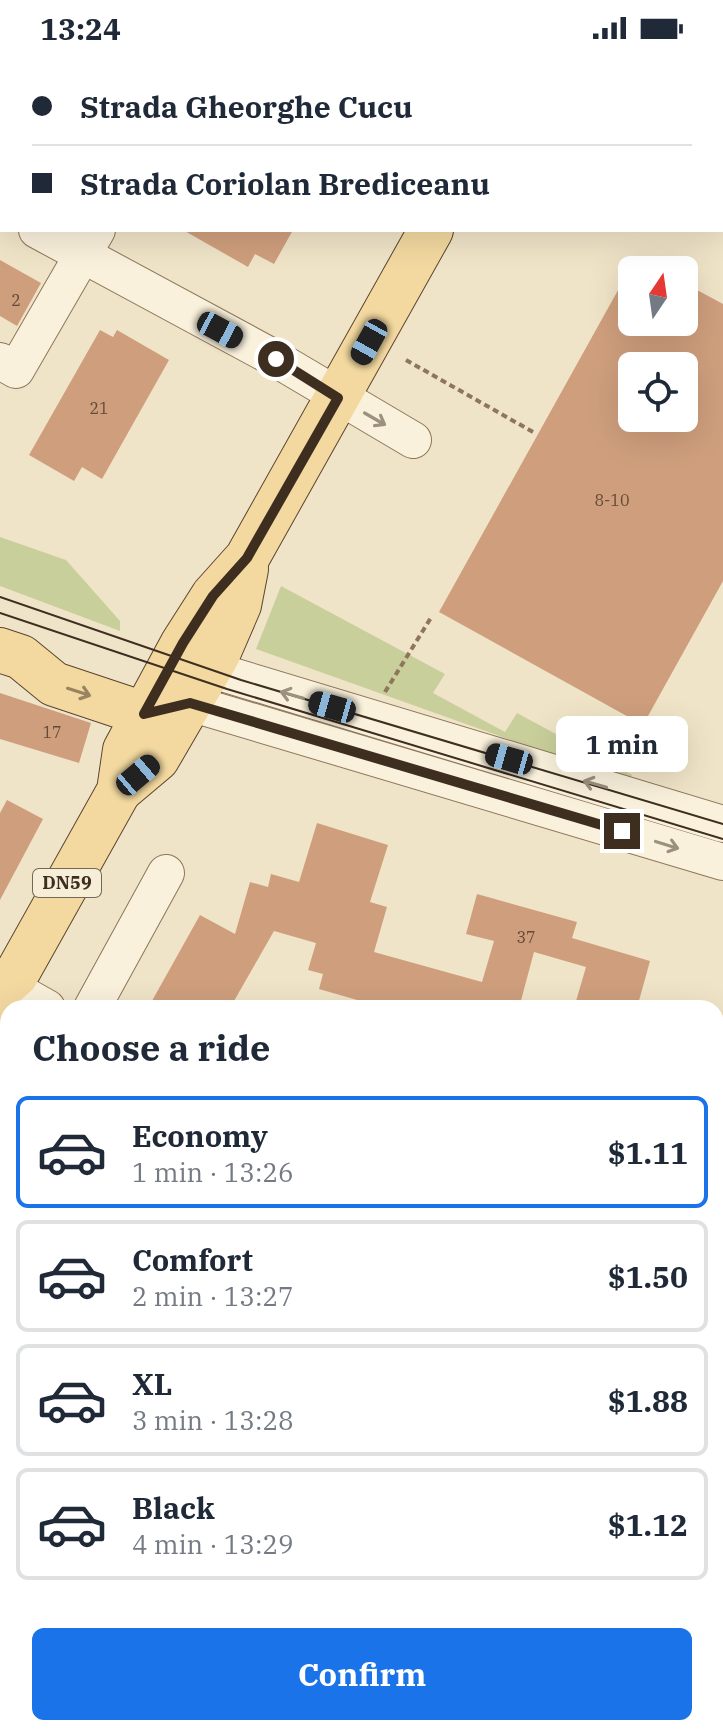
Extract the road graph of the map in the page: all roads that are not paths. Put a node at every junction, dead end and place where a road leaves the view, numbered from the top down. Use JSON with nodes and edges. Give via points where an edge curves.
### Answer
{"nodes":[{"id":1,"x":45,"y":232,"type":"edge"},
{"id":2,"x":430,"y":232,"type":"edge"},
{"id":3,"x":89,"y":243,"type":"edge"},
{"id":4,"x":0,"y":361,"type":"edge"},
{"id":5,"x":338,"y":398,"type":"junction"},
{"id":6,"x":413,"y":440,"type":"dead end"},
{"id":7,"x":10,"y":654,"type":"edge"},
{"id":8,"x":175,"y":694,"type":"junction"},
{"id":9,"x":723,"y":824,"type":"edge"},
{"id":10,"x":723,"y":862,"type":"edge"},
{"id":11,"x":166,"y":873,"type":"dead end"},
{"id":12,"x":16,"y":999,"type":"edge"},
{"id":13,"x":96,"y":1000,"type":"edge"}],
"edges":[{"from":1,"to":3,"type":"street"},
{"from":2,"to":5,"type":"main road","number":"DN59"},
{"from":3,"to":4,"type":"street","via":[[16,370]]},
{"from":3,"to":5,"type":"street"},
{"from":5,"to":6,"type":"street","one_way":true},
{"from":5,"to":8,"type":"main road","number":"DN59","via":[[247,558],[239,605]]},
{"from":7,"to":8,"type":"main road","via":[[54,684]]},
{"from":9,"to":8,"type":"street","one_way":true},
{"from":8,"to":10,"type":"street","one_way":true},
{"from":8,"to":12,"type":"main road","number":"DN59","via":[[125,750],[119,791]]},
{"from":11,"to":13,"type":"street"}]}
